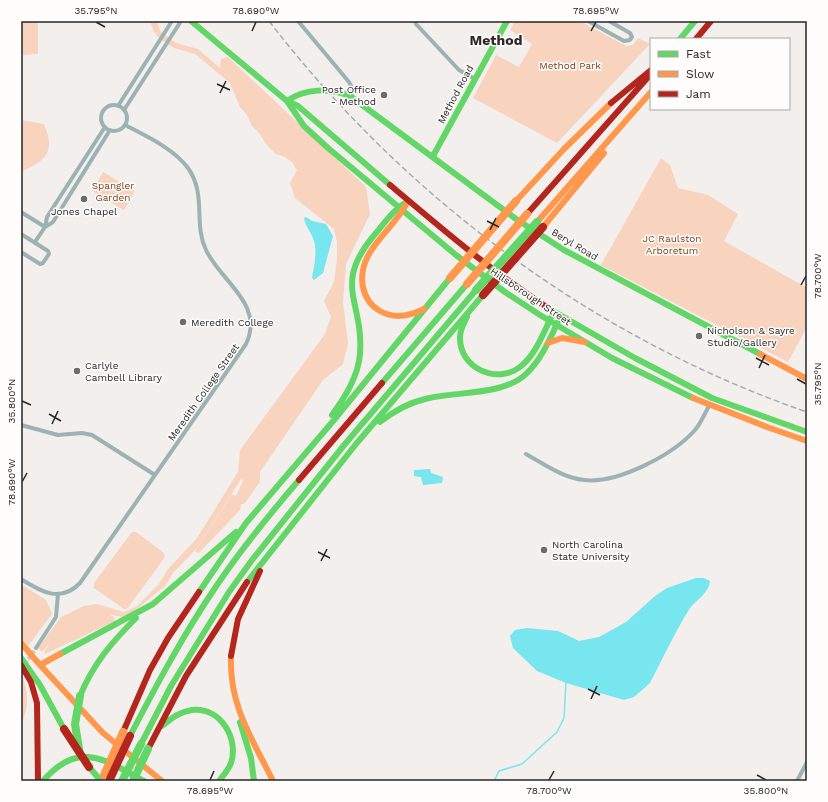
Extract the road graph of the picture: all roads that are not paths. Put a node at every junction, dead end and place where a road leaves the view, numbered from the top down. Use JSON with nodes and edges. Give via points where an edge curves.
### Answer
{"nodes":[{"id":1,"x":172,"y":21,"type":"edge"},
{"id":2,"x":181,"y":21,"type":"edge"},
{"id":3,"x":192,"y":21,"type":"edge"},
{"id":4,"x":298,"y":21,"type":"edge"},
{"id":5,"x":415,"y":21,"type":"edge"},
{"id":6,"x":507,"y":21,"type":"edge"},
{"id":7,"x":588,"y":21,"type":"edge"},
{"id":8,"x":609,"y":21,"type":"edge"},
{"id":9,"x":695,"y":21,"type":"edge"},
{"id":10,"x":711,"y":21,"type":"edge"},
{"id":11,"x":681,"y":38,"type":"edge"},
{"id":12,"x":697,"y":38,"type":"edge"},
{"id":13,"x":650,"y":71,"type":"edge"},
{"id":14,"x":650,"y":75,"type":"edge"},
{"id":15,"x":474,"y":79,"type":"junction"},
{"id":16,"x":128,"y":90,"type":"junction"},
{"id":17,"x":650,"y":93,"type":"edge"},
{"id":18,"x":134,"y":94,"type":"junction"},
{"id":19,"x":351,"y":96,"type":"junction"},
{"id":20,"x":287,"y":101,"type":"junction"},
{"id":21,"x":118,"y":106,"type":"junction"},
{"id":22,"x":124,"y":110,"type":"junction"},
{"id":23,"x":632,"y":114,"type":"junction"},
{"id":24,"x":125,"y":125,"type":"junction"},
{"id":25,"x":105,"y":127,"type":"junction"},
{"id":26,"x":110,"y":130,"type":"junction"},
{"id":27,"x":433,"y":156,"type":"junction"},
{"id":28,"x":83,"y":160,"type":"junction"},
{"id":29,"x":89,"y":164,"type":"junction"},
{"id":30,"x":408,"y":201,"type":"junction"},
{"id":31,"x":401,"y":208,"type":"junction"},
{"id":32,"x":21,"y":212,"type":"edge"},
{"id":33,"x":45,"y":227,"type":"junction"},
{"id":34,"x":21,"y":234,"type":"edge"},
{"id":35,"x":35,"y":242,"type":"junction"},
{"id":36,"x":21,"y":252,"type":"edge"},
{"id":37,"x":479,"y":292,"type":"junction"},
{"id":38,"x":427,"y":308,"type":"junction"},
{"id":39,"x":469,"y":310,"type":"junction"},
{"id":40,"x":558,"y":314,"type":"junction"},
{"id":41,"x":549,"y":321,"type":"junction"},
{"id":42,"x":556,"y":325,"type":"junction"},
{"id":43,"x":585,"y":342,"type":"junction"},
{"id":44,"x":548,"y":344,"type":"junction"},
{"id":45,"x":807,"y":379,"type":"edge"},
{"id":46,"x":712,"y":398,"type":"junction"},
{"id":47,"x":709,"y":406,"type":"junction"},
{"id":48,"x":21,"y":425,"type":"edge"},
{"id":49,"x":807,"y":432,"type":"edge"},
{"id":50,"x":807,"y":441,"type":"edge"},
{"id":51,"x":356,"y":444,"type":"junction"},
{"id":52,"x":304,"y":453,"type":"junction"},
{"id":53,"x":526,"y":454,"type":"dead end"},
{"id":54,"x":155,"y":475,"type":"junction"},
{"id":55,"x":246,"y":523,"type":"junction"},
{"id":56,"x":274,"y":548,"type":"junction"},
{"id":57,"x":21,"y":579,"type":"edge"},
{"id":58,"x":58,"y":594,"type":"junction"},
{"id":59,"x":143,"y":610,"type":"junction"},
{"id":60,"x":21,"y":644,"type":"edge"},
{"id":61,"x":36,"y":648,"type":"tunnel mouth"},
{"id":62,"x":21,"y":658,"type":"edge"},
{"id":63,"x":21,"y":665,"type":"edge"},
{"id":64,"x":40,"y":665,"type":"junction"},
{"id":65,"x":236,"y":705,"type":"junction"},
{"id":66,"x":127,"y":734,"type":"junction"},
{"id":67,"x":150,"y":745,"type":"junction"},
{"id":68,"x":80,"y":755,"type":"junction"},
{"id":69,"x":807,"y":762,"type":"edge"},
{"id":70,"x":148,"y":772,"type":"junction"},
{"id":71,"x":105,"y":779,"type":"edge"},
{"id":72,"x":38,"y":781,"type":"edge"},
{"id":73,"x":44,"y":781,"type":"edge"},
{"id":74,"x":122,"y":781,"type":"edge"},
{"id":75,"x":133,"y":781,"type":"edge"},
{"id":76,"x":144,"y":781,"type":"edge"},
{"id":77,"x":162,"y":781,"type":"edge"},
{"id":78,"x":166,"y":781,"type":"edge"},
{"id":79,"x":219,"y":781,"type":"edge"},
{"id":80,"x":254,"y":781,"type":"edge"},
{"id":81,"x":273,"y":781,"type":"edge"},
{"id":82,"x":797,"y":781,"type":"edge"}],
"edges":[{"from":1,"to":16,"type":"street"},
{"from":2,"to":18,"type":"street"},
{"from":3,"to":20,"type":"main road","name":"Hillsborough Street"},
{"from":4,"to":19,"type":"street","via":[[349,82],[353,90]]},
{"from":5,"to":15,"type":"street","via":[[459,70]]},
{"from":6,"to":15,"type":"main road","name":"Method Road"},
{"from":7,"to":8,"type":"street","via":[[624,41],[630,40],[630,33]]},
{"from":9,"to":11,"type":"main road"},
{"from":10,"to":12,"type":"main road"},
{"from":13,"to":38,"type":"main road","bridge":true,"via":[[564,147]]},
{"from":14,"to":66,"type":"main road","bridge":true,"via":[[287,493],[227,570]]},
{"from":15,"to":27,"type":"main road","name":"Method Road"},
{"from":16,"to":18,"type":"street"},
{"from":16,"to":21,"type":"street"},
{"from":17,"to":23,"type":"main road"},
{"from":18,"to":22,"type":"street"},
{"from":19,"to":20,"type":"main road","name":"Beryl Road","via":[[337,91],[320,90]]},
{"from":19,"to":27,"type":"main road","name":"Beryl Road"},
{"from":20,"to":30,"type":"main road","name":"Hillsborough Street","via":[[298,106]]},
{"from":20,"to":31,"type":"main road","name":"Hillsborough Street","via":[[293,113],[320,140]]},
{"from":21,"to":22,"type":"street"},
{"from":21,"to":25,"type":"street","via":[[109,106],[103,111],[101,119]]},
{"from":22,"to":24,"type":"street","via":[[127,117]]},
{"from":23,"to":37,"type":"main road","bridge":true,"via":[[536,222]]},
{"from":23,"to":37,"type":"main road","bridge":true,"via":[[589,174],[544,227]]},
{"from":24,"to":26,"type":"street","via":[[118,130]]},
{"from":24,"to":54,"type":"street","name":"Meredith College Street","via":[[171,152],[187,166],[199,194],[200,232],[204,247],[245,303],[251,318],[250,334],[246,344]]},
{"from":25,"to":26,"type":"street"},
{"from":25,"to":28,"type":"street"},
{"from":26,"to":29,"type":"street"},
{"from":27,"to":45,"type":"main road","name":"Beryl Road","via":[[516,219],[565,250]]},
{"from":28,"to":29,"type":"street"},
{"from":28,"to":33,"type":"street","via":[[47,217]]},
{"from":29,"to":33,"type":"street","via":[[53,222]]},
{"from":30,"to":31,"type":"main road"},
{"from":30,"to":40,"type":"main road","name":"Hillsborough Street","via":[[477,258]]},
{"from":31,"to":38,"type":"main road","via":[[367,256],[362,268],[361,284],[367,299],[392,316],[411,315]]},
{"from":31,"to":41,"type":"main road","name":"Hillsborough Street","via":[[483,276]]},
{"from":31,"to":52,"type":"main road","via":[[361,252],[354,264],[352,284],[360,349],[358,365],[349,391]]},
{"from":32,"to":33,"type":"street"},
{"from":33,"to":35,"type":"street"},
{"from":34,"to":35,"type":"street"},
{"from":35,"to":36,"type":"street","via":[[48,251],[49,254],[43,263],[40,264]]},
{"from":37,"to":39,"type":"main road"},
{"from":37,"to":74,"type":"main road","bridge":true,"via":[[344,444],[252,560],[170,686]]},
{"from":38,"to":52,"type":"main road"},
{"from":39,"to":41,"type":"main road","via":[[460,338],[464,354],[476,368],[495,375],[510,373],[521,367]]},
{"from":39,"to":51,"type":"main road"},
{"from":40,"to":41,"type":"main road"},
{"from":40,"to":42,"type":"main road"},
{"from":40,"to":46,"type":"main road","name":"Hillsborough Street"},
{"from":41,"to":42,"type":"main road","name":"Hillsborough Street"},
{"from":42,"to":43,"type":"main road","name":"Hillsborough Street"},
{"from":42,"to":44,"type":"main road"},
{"from":43,"to":44,"type":"main road","via":[[557,337]]},
{"from":43,"to":47,"type":"main road","name":"Hillsborough Street"},
{"from":44,"to":51,"type":"main road","via":[[531,369],[519,380],[492,389],[412,401],[386,416]]},
{"from":46,"to":47,"type":"street"},
{"from":46,"to":49,"type":"main road","name":"Hillsborough Street"},
{"from":47,"to":50,"type":"main road","name":"Hillsborough Street"},
{"from":47,"to":53,"type":"street","via":[[695,430],[680,443],[669,452],[627,474],[601,480],[583,480],[571,477]]},
{"from":48,"to":54,"type":"street","via":[[58,435],[92,435]]},
{"from":51,"to":56,"type":"main road"},
{"from":52,"to":55,"type":"main road"},
{"from":54,"to":58,"type":"street","name":"Meredith College Street","via":[[80,583],[73,591]]},
{"from":55,"to":59,"type":"main road","via":[[168,592]]},
{"from":55,"to":66,"type":"main road","via":[[168,638],[150,670]]},
{"from":56,"to":65,"type":"main road","via":[[247,593],[236,625],[231,651],[231,683]]},
{"from":56,"to":67,"type":"main road","via":[[247,582],[186,676]]},
{"from":57,"to":58,"type":"street","via":[[50,594]]},
{"from":58,"to":61,"type":"street","via":[[56,617]]},
{"from":59,"to":64,"type":"main road"},
{"from":59,"to":68,"type":"main road","bridge":true,"via":[[97,659],[89,672],[80,696],[75,724]]},
{"from":60,"to":64,"type":"main road"},
{"from":62,"to":68,"type":"main road","bridge":true,"via":[[40,685]]},
{"from":63,"to":72,"type":"main road","via":[[31,682],[37,703]]},
{"from":64,"to":70,"type":"main road","via":[[103,733]]},
{"from":65,"to":80,"type":"main road","via":[[251,758]]},
{"from":65,"to":81,"type":"main road"},
{"from":66,"to":71,"type":"main road","bridge":true},
{"from":67,"to":75,"type":"main road","bridge":true},
{"from":67,"to":79,"type":"main road","via":[[168,720],[180,712],[199,710],[220,718],[234,739],[235,751],[231,766]]},
{"from":68,"to":71,"type":"main road","bridge":true},
{"from":69,"to":82,"type":"street"},
{"from":70,"to":77,"type":"main road"},
{"from":70,"to":78,"type":"main road"},
{"from":73,"to":76,"type":"main road","via":[[61,762],[77,756],[102,759]]}]}
